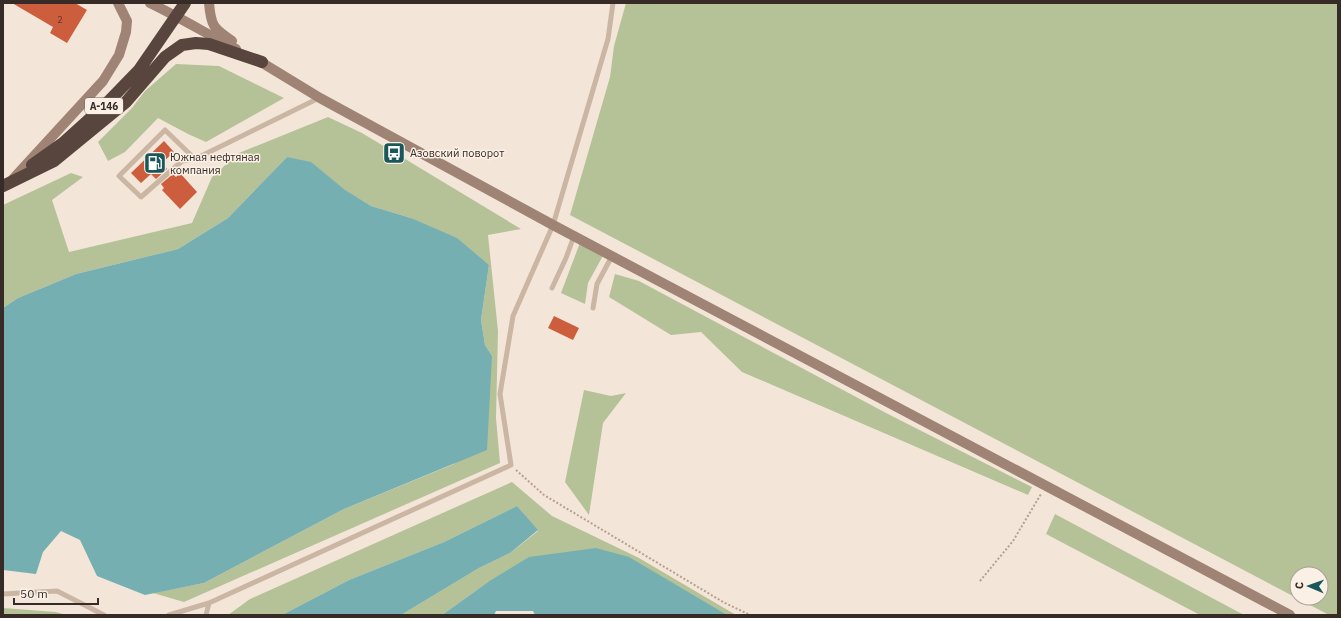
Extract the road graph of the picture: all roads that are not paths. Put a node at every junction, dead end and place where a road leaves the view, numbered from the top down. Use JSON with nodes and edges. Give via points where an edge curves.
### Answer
{"nodes":[{"id":1,"x":118,"y":3,"type":"edge"},
{"id":2,"x":150,"y":3,"type":"edge"},
{"id":3,"x":185,"y":3,"type":"edge"},
{"id":4,"x":209,"y":3,"type":"edge"},
{"id":5,"x":613,"y":3,"type":"edge"},
{"id":6,"x":177,"y":16,"type":"junction"},
{"id":7,"x":249,"y":55,"type":"junction"},
{"id":8,"x":262,"y":62,"type":"junction"},
{"id":9,"x":320,"y":98,"type":"junction"},
{"id":10,"x":195,"y":159,"type":"junction"},
{"id":11,"x":6,"y":183,"type":"edge"},
{"id":12,"x":553,"y":225,"type":"junction"},
{"id":13,"x":574,"y":236,"type":"junction"},
{"id":14,"x":612,"y":256,"type":"junction"},
{"id":15,"x":552,"y":288,"type":"dead end"},
{"id":16,"x":593,"y":308,"type":"dead end"},
{"id":17,"x":3,"y":594,"type":"edge"},
{"id":18,"x":209,"y":603,"type":"junction"},
{"id":19,"x":104,"y":615,"type":"edge"},
{"id":20,"x":169,"y":615,"type":"edge"},
{"id":21,"x":206,"y":615,"type":"edge"},
{"id":22,"x":1290,"y":615,"type":"edge"}],
"edges":[{"from":1,"to":11,"type":"street","via":[[127,21],[126,32],[119,55],[103,81]]},
{"from":2,"to":6,"type":"street"},
{"from":3,"to":6,"type":"highway","number":"А-146"},
{"from":4,"to":7,"type":"street","via":[[210,18],[214,26]]},
{"from":5,"to":12,"type":"lane","via":[[608,39]]},
{"from":6,"to":7,"type":"street"},
{"from":6,"to":11,"type":"highway","number":"А-146","via":[[139,70],[105,105],[63,143]]},
{"from":7,"to":8,"type":"street"},
{"from":8,"to":9,"type":"street"},
{"from":8,"to":11,"type":"highway","via":[[210,44],[182,45],[165,57],[126,102],[54,161]]},
{"from":9,"to":10,"type":"lane"},
{"from":9,"to":12,"type":"street"},
{"from":10,"to":10,"type":"lane","via":[[165,130],[119,176],[141,197],[182,161]]},
{"from":12,"to":13,"type":"street"},
{"from":12,"to":18,"type":"lane","via":[[513,316],[500,394],[511,465]]},
{"from":13,"to":14,"type":"street"},
{"from":13,"to":15,"type":"lane"},
{"from":14,"to":16,"type":"lane","via":[[597,284]]},
{"from":14,"to":22,"type":"street"},
{"from":17,"to":19,"type":"lane","via":[[57,591]]},
{"from":18,"to":20,"type":"lane"},
{"from":18,"to":21,"type":"lane"}]}
